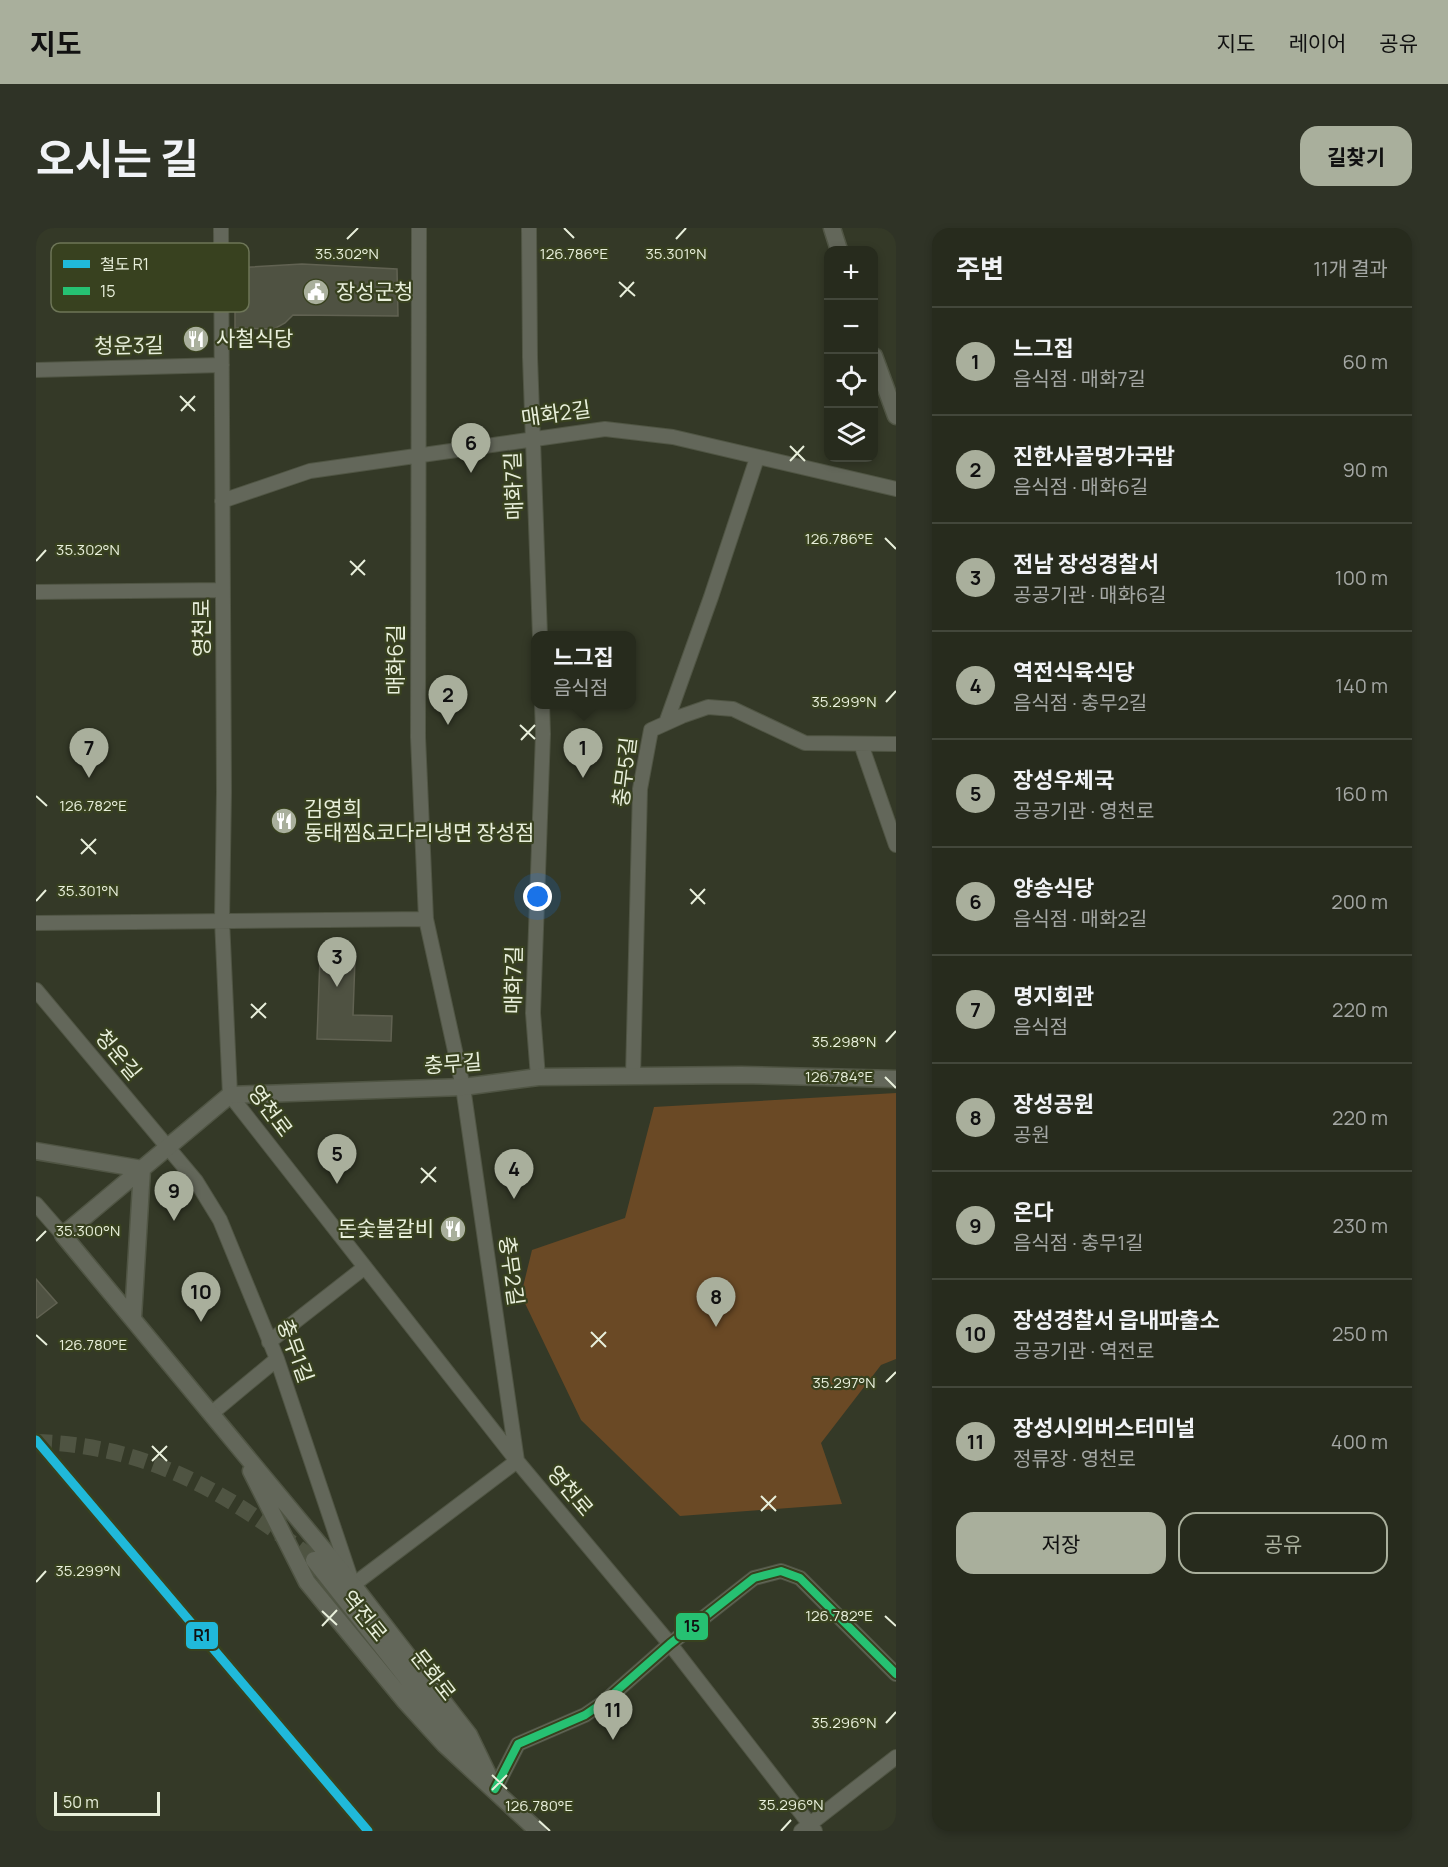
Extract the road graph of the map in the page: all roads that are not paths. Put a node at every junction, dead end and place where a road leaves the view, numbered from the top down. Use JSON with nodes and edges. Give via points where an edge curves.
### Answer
{"nodes":[{"id":1,"x":221,"y":228,"type":"edge"},
{"id":2,"x":419,"y":228,"type":"edge"},
{"id":3,"x":529,"y":228,"type":"edge"},
{"id":4,"x":832,"y":228,"type":"edge"},
{"id":5,"x":221,"y":243,"type":"edge"},
{"id":6,"x":838,"y":246,"type":"edge"},
{"id":7,"x":222,"y":312,"type":"edge"},
{"id":8,"x":222,"y":365,"type":"junction"},
{"id":9,"x":878,"y":369,"type":"edge"},
{"id":10,"x":36,"y":370,"type":"edge"},
{"id":11,"x":896,"y":416,"type":"edge"},
{"id":12,"x":533,"y":438,"type":"junction"},
{"id":13,"x":417,"y":456,"type":"junction"},
{"id":14,"x":757,"y":458,"type":"junction"},
{"id":15,"x":896,"y":489,"type":"edge"},
{"id":16,"x":222,"y":501,"type":"junction"},
{"id":17,"x":222,"y":590,"type":"junction"},
{"id":18,"x":36,"y":592,"type":"edge"},
{"id":19,"x":540,"y":631,"type":"edge"},
{"id":20,"x":542,"y":709,"type":"edge"},
{"id":21,"x":666,"y":723,"type":"junction"},
{"id":22,"x":861,"y":744,"type":"junction"},
{"id":23,"x":896,"y":744,"type":"edge"},
{"id":24,"x":896,"y":845,"type":"edge"},
{"id":25,"x":426,"y":919,"type":"junction"},
{"id":26,"x":222,"y":920,"type":"junction"},
{"id":27,"x":36,"y":923,"type":"edge"},
{"id":28,"x":36,"y":990,"type":"edge"},
{"id":29,"x":537,"y":1077,"type":"junction"},
{"id":30,"x":633,"y":1077,"type":"junction"},
{"id":31,"x":896,"y":1079,"type":"edge"},
{"id":32,"x":463,"y":1088,"type":"junction"},
{"id":33,"x":230,"y":1095,"type":"junction"},
{"id":34,"x":168,"y":1147,"type":"junction"},
{"id":35,"x":36,"y":1151,"type":"edge"},
{"id":36,"x":142,"y":1169,"type":"junction"},
{"id":37,"x":36,"y":1204,"type":"edge"},
{"id":38,"x":63,"y":1235,"type":"junction"},
{"id":39,"x":365,"y":1267,"type":"junction"},
{"id":40,"x":133,"y":1317,"type":"junction"},
{"id":41,"x":269,"y":1342,"type":"junction"},
{"id":42,"x":277,"y":1359,"type":"junction"},
{"id":43,"x":212,"y":1413,"type":"junction"},
{"id":44,"x":237,"y":1443,"type":"junction"},
{"id":45,"x":517,"y":1461,"type":"junction"},
{"id":46,"x":314,"y":1560,"type":"tunnel mouth"},
{"id":47,"x":353,"y":1585,"type":"junction"},
{"id":48,"x":670,"y":1644,"type":"junction"},
{"id":49,"x":896,"y":1674,"type":"edge"},
{"id":50,"x":896,"y":1757,"type":"edge"},
{"id":51,"x":495,"y":1789,"type":"junction"},
{"id":52,"x":808,"y":1829,"type":"edge"},
{"id":53,"x":538,"y":1831,"type":"edge"}],
"edges":[{"from":1,"to":5,"type":"street","name":"영천로"},
{"from":2,"to":13,"type":"street","name":"매화6길"},
{"from":3,"to":12,"type":"street","name":"매화7길"},
{"from":4,"to":6,"type":"street"},
{"from":7,"to":8,"type":"street","name":"영천로"},
{"from":8,"to":10,"type":"street","name":"청운3길"},
{"from":8,"to":16,"type":"street","name":"영천로"},
{"from":9,"to":11,"type":"street"},
{"from":12,"to":13,"type":"street","name":"매화2길"},
{"from":12,"to":14,"type":"street","name":"매화2길","via":[[604,429],[632,431]]},
{"from":12,"to":19,"type":"street","name":"매화7길"},
{"from":13,"to":16,"type":"street","name":"매화2길","via":[[310,471]]},
{"from":13,"to":25,"type":"street","name":"매화6길","via":[[418,737]]},
{"from":14,"to":15,"type":"street","name":"매화2길"},
{"from":14,"to":21,"type":"street"},
{"from":16,"to":17,"type":"street","name":"영천로"},
{"from":17,"to":18,"type":"street"},
{"from":17,"to":26,"type":"street","name":"영천로"},
{"from":20,"to":29,"type":"street","name":"매화7길","via":[[533,1013]]},
{"from":21,"to":22,"type":"street","name":"충무5길","via":[[708,707],[734,709],[805,743]]},
{"from":21,"to":30,"type":"street","name":"충무5길","via":[[651,730],[640,789]]},
{"from":22,"to":23,"type":"street","name":"충무5길"},
{"from":22,"to":24,"type":"street"},
{"from":25,"to":26,"type":"street"},
{"from":25,"to":32,"type":"street","name":"매화6길"},
{"from":26,"to":27,"type":"street"},
{"from":26,"to":33,"type":"street","name":"영천로"},
{"from":28,"to":34,"type":"street","name":"청운길"},
{"from":29,"to":30,"type":"street","name":"충무길"},
{"from":29,"to":32,"type":"street","name":"충무길"},
{"from":30,"to":31,"type":"street","name":"충무길"},
{"from":32,"to":33,"type":"street","name":"충무길"},
{"from":32,"to":45,"type":"street","name":"충무2길"},
{"from":33,"to":34,"type":"street"},
{"from":33,"to":39,"type":"street","name":"영천로"},
{"from":34,"to":36,"type":"street"},
{"from":34,"to":41,"type":"street","name":"충무1길","via":[[196,1181],[220,1220]]},
{"from":35,"to":36,"type":"street"},
{"from":36,"to":38,"type":"street"},
{"from":36,"to":40,"type":"street"},
{"from":37,"to":38,"type":"street","name":"역전로"},
{"from":38,"to":40,"type":"street","name":"역전로"},
{"from":39,"to":41,"type":"street"},
{"from":39,"to":45,"type":"street","name":"영천로"},
{"from":40,"to":43,"type":"street","name":"역전로"},
{"from":41,"to":42,"type":"street","name":"충무1길"},
{"from":42,"to":43,"type":"street"},
{"from":42,"to":47,"type":"street","name":"충무1길"},
{"from":43,"to":44,"type":"street","name":"역전로"},
{"from":44,"to":47,"type":"street","name":"역전로"},
{"from":44,"to":51,"type":"street","name":"역전로","via":[[307,1582],[445,1745]]},
{"from":45,"to":47,"type":"street"},
{"from":45,"to":48,"type":"street","name":"영천로"},
{"from":46,"to":51,"type":"street","name":"문화로"},
{"from":47,"to":51,"type":"street","name":"역전로","via":[[469,1736]]},
{"from":48,"to":49,"type":"street","via":[[754,1578],[781,1571],[800,1578]]},
{"from":48,"to":51,"type":"street","via":[[585,1715],[518,1744]]},
{"from":48,"to":52,"type":"street","name":"영천로"},
{"from":50,"to":52,"type":"street"},
{"from":51,"to":53,"type":"street","name":"역전로"}]}
